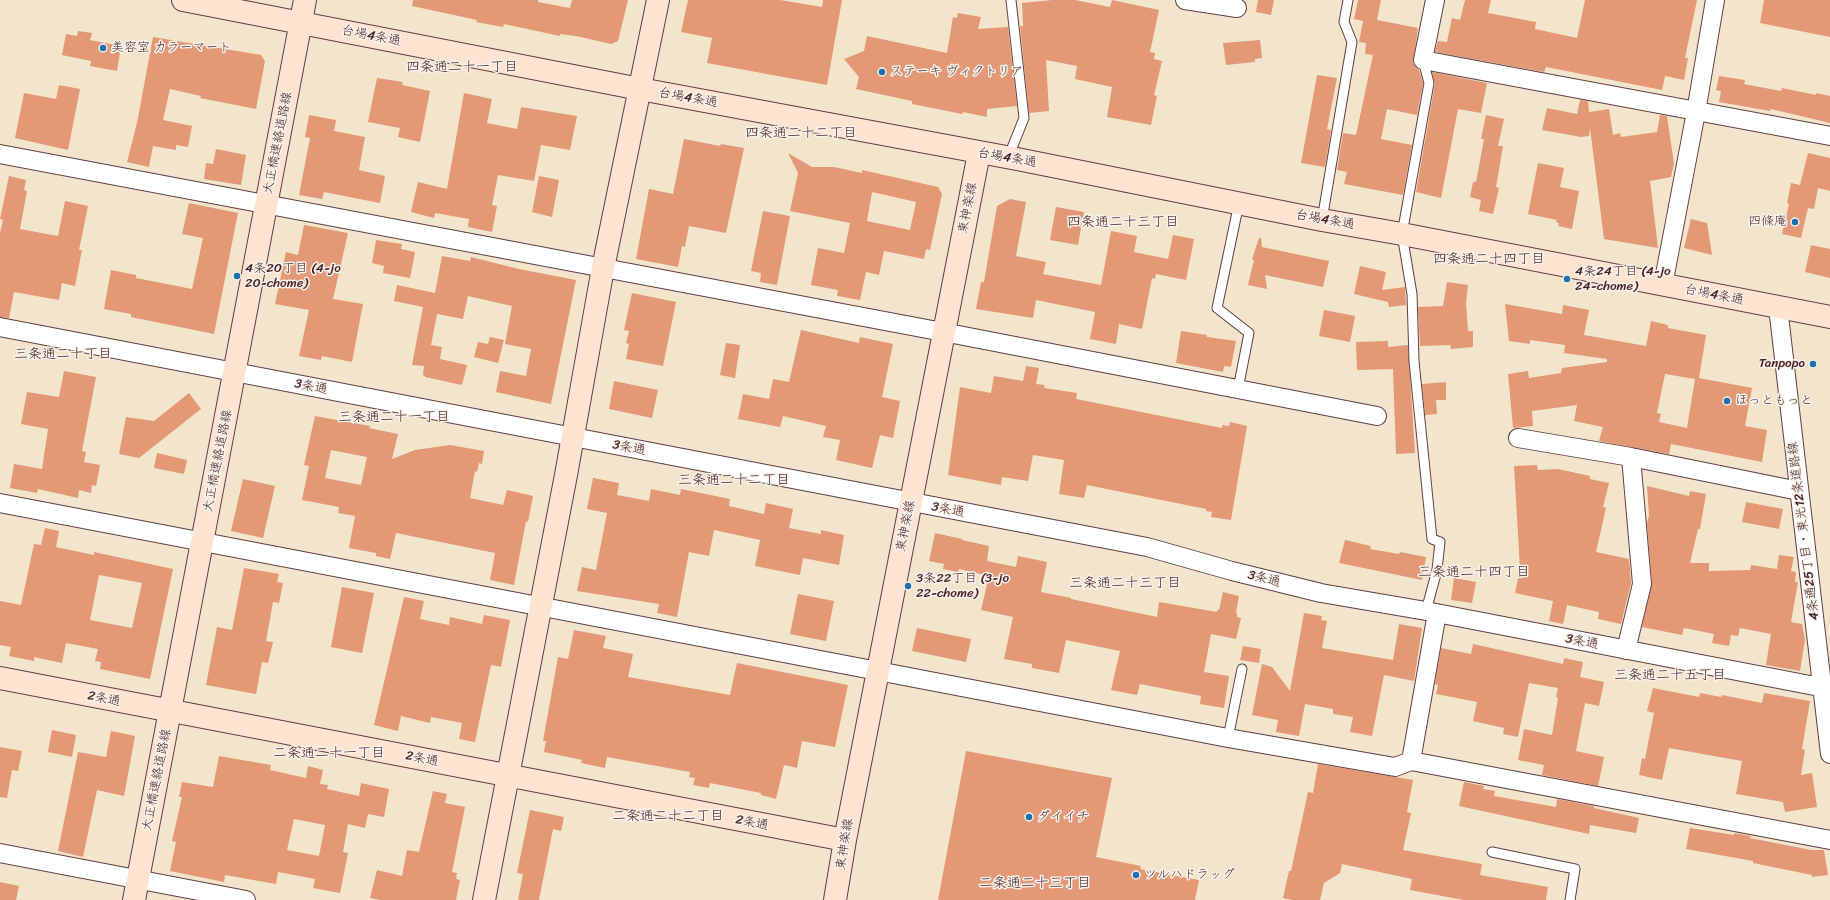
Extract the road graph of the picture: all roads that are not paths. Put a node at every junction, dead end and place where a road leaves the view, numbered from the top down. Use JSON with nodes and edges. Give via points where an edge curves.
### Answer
{"nodes":[{"id":1,"x":183,"y":0,"type":"edge"},
{"id":2,"x":305,"y":0,"type":"edge"},
{"id":3,"x":658,"y":0,"type":"edge"},
{"id":4,"x":1011,"y":0,"type":"edge"},
{"id":5,"x":1185,"y":0,"type":"edge"},
{"id":6,"x":1348,"y":0,"type":"edge"},
{"id":7,"x":1435,"y":0,"type":"edge"},
{"id":8,"x":1715,"y":0,"type":"edge"},
{"id":9,"x":1237,"y":8,"type":"dead end"},
{"id":10,"x":301,"y":23,"type":"junction"},
{"id":11,"x":1423,"y":60,"type":"junction"},
{"id":12,"x":640,"y":90,"type":"junction"},
{"id":13,"x":1696,"y":112,"type":"junction"},
{"id":14,"x":1830,"y":136,"type":"edge"},
{"id":15,"x":979,"y":153,"type":"junction"},
{"id":16,"x":0,"y":154,"type":"edge"},
{"id":17,"x":1008,"y":158,"type":"junction"},
{"id":18,"x":267,"y":203,"type":"junction"},
{"id":19,"x":1239,"y":203,"type":"junction"},
{"id":20,"x":1322,"y":220,"type":"junction"},
{"id":21,"x":1402,"y":234,"type":"junction"},
{"id":22,"x":602,"y":268,"type":"junction"},
{"id":23,"x":1662,"y":285,"type":"junction"},
{"id":24,"x":1778,"y":307,"type":"junction"},
{"id":25,"x":1830,"y":317,"type":"edge"},
{"id":26,"x":0,"y":327,"type":"edge"},
{"id":27,"x":943,"y":332,"type":"junction"},
{"id":28,"x":234,"y":373,"type":"junction"},
{"id":29,"x":1238,"y":389,"type":"junction"},
{"id":30,"x":1377,"y":416,"type":"dead end"},
{"id":31,"x":572,"y":437,"type":"junction"},
{"id":32,"x":1518,"y":438,"type":"dead end"},
{"id":33,"x":1631,"y":457,"type":"junction"},
{"id":34,"x":1799,"y":491,"type":"junction"},
{"id":35,"x":0,"y":503,"type":"edge"},
{"id":36,"x":911,"y":503,"type":"junction"},
{"id":37,"x":202,"y":541,"type":"junction"},
{"id":38,"x":540,"y":606,"type":"junction"},
{"id":39,"x":1431,"y":612,"type":"junction"},
{"id":40,"x":1626,"y":650,"type":"junction"},
{"id":41,"x":1242,"y":669,"type":"dead end"},
{"id":42,"x":878,"y":670,"type":"junction"},
{"id":43,"x":0,"y":678,"type":"edge"},
{"id":44,"x":1826,"y":688,"type":"edge"},
{"id":45,"x":170,"y":712,"type":"junction"},
{"id":46,"x":1228,"y":738,"type":"junction"},
{"id":47,"x":1830,"y":754,"type":"edge"},
{"id":48,"x":1411,"y":761,"type":"junction"},
{"id":49,"x":507,"y":776,"type":"junction"},
{"id":50,"x":845,"y":840,"type":"junction"},
{"id":51,"x":1830,"y":840,"type":"edge"},
{"id":52,"x":1492,"y":852,"type":"dead end"},
{"id":53,"x":0,"y":853,"type":"edge"},
{"id":54,"x":136,"y":890,"type":"edge"},
{"id":55,"x":246,"y":900,"type":"edge"},
{"id":56,"x":484,"y":900,"type":"edge"},
{"id":57,"x":835,"y":900,"type":"edge"},
{"id":58,"x":1570,"y":900,"type":"edge"}],
"edges":[{"from":1,"to":10,"type":"street","name":"台場4条通"},
{"from":2,"to":10,"type":"street","name":"大正橋連絡道路線"},
{"from":3,"to":12,"type":"street"},
{"from":4,"to":17,"type":"lane","via":[[1024,118]]},
{"from":5,"to":9,"type":"street"},
{"from":6,"to":20,"type":"lane","via":[[1344,22],[1352,42]]},
{"from":7,"to":11,"type":"street"},
{"from":8,"to":13,"type":"street"},
{"from":10,"to":12,"type":"street","name":"台場4条通"},
{"from":10,"to":18,"type":"street","name":"大正橋連絡道路線"},
{"from":11,"to":13,"type":"street"},
{"from":11,"to":21,"type":"lane","via":[[1428,83]]},
{"from":12,"to":15,"type":"street","name":"台場4条通"},
{"from":12,"to":22,"type":"street"},
{"from":13,"to":14,"type":"street"},
{"from":13,"to":23,"type":"street"},
{"from":15,"to":17,"type":"street","name":"台場4条通"},
{"from":15,"to":27,"type":"street","name":"東神楽線"},
{"from":16,"to":18,"type":"street"},
{"from":17,"to":19,"type":"street","name":"台場4条通"},
{"from":18,"to":22,"type":"street"},
{"from":18,"to":28,"type":"street","name":"大正橋連絡道路線"},
{"from":19,"to":20,"type":"street","name":"台場4条通"},
{"from":19,"to":29,"type":"lane","via":[[1217,308],[1249,333]]},
{"from":20,"to":21,"type":"street","name":"台場4条通"},
{"from":21,"to":23,"type":"street","name":"台場4条通"},
{"from":21,"to":39,"type":"lane","via":[[1412,294],[1414,361],[1432,539],[1440,542]]},
{"from":22,"to":27,"type":"street"},
{"from":22,"to":31,"type":"street"},
{"from":23,"to":24,"type":"street","name":"台場4条通"},
{"from":24,"to":25,"type":"street","name":"台場4条通"},
{"from":24,"to":34,"type":"street","name":"4条通25丁目・東光12条道路線"},
{"from":26,"to":28,"type":"street","name":"3条通"},
{"from":27,"to":29,"type":"street"},
{"from":27,"to":36,"type":"street","name":"東神楽線"},
{"from":28,"to":31,"type":"street","name":"3条通"},
{"from":28,"to":37,"type":"street","name":"大正橋連絡道路線"},
{"from":29,"to":30,"type":"street"},
{"from":31,"to":36,"type":"street","name":"3条通"},
{"from":31,"to":38,"type":"street"},
{"from":32,"to":33,"type":"street"},
{"from":33,"to":34,"type":"street"},
{"from":33,"to":40,"type":"street","via":[[1642,584]]},
{"from":34,"to":44,"type":"street","name":"4条通25丁目・東光12条道路線"},
{"from":35,"to":37,"type":"street"},
{"from":36,"to":39,"type":"street","name":"3条通","via":[[1147,547],[1321,593]]},
{"from":36,"to":42,"type":"street","name":"東神楽線"},
{"from":37,"to":38,"type":"street"},
{"from":37,"to":45,"type":"street","name":"大正橋連絡道路線"},
{"from":38,"to":42,"type":"street"},
{"from":38,"to":49,"type":"street"},
{"from":39,"to":40,"type":"street","name":"3条通"},
{"from":39,"to":48,"type":"street"},
{"from":40,"to":44,"type":"street","name":"3条通"},
{"from":41,"to":46,"type":"lane"},
{"from":42,"to":46,"type":"street"},
{"from":42,"to":50,"type":"street","name":"東神楽線"},
{"from":43,"to":45,"type":"street","name":"2条通"},
{"from":44,"to":47,"type":"street","name":"4条通25丁目・東光12条道路線"},
{"from":45,"to":49,"type":"street","name":"2条通"},
{"from":45,"to":54,"type":"street","name":"大正橋連絡道路線"},
{"from":46,"to":48,"type":"street","via":[[1395,767]]},
{"from":48,"to":51,"type":"street"},
{"from":49,"to":50,"type":"street","name":"2条通"},
{"from":49,"to":56,"type":"street"},
{"from":50,"to":57,"type":"street","name":"東神楽線"},
{"from":52,"to":58,"type":"lane","via":[[1575,868]]},
{"from":53,"to":54,"type":"street"},
{"from":54,"to":55,"type":"street"}]}
